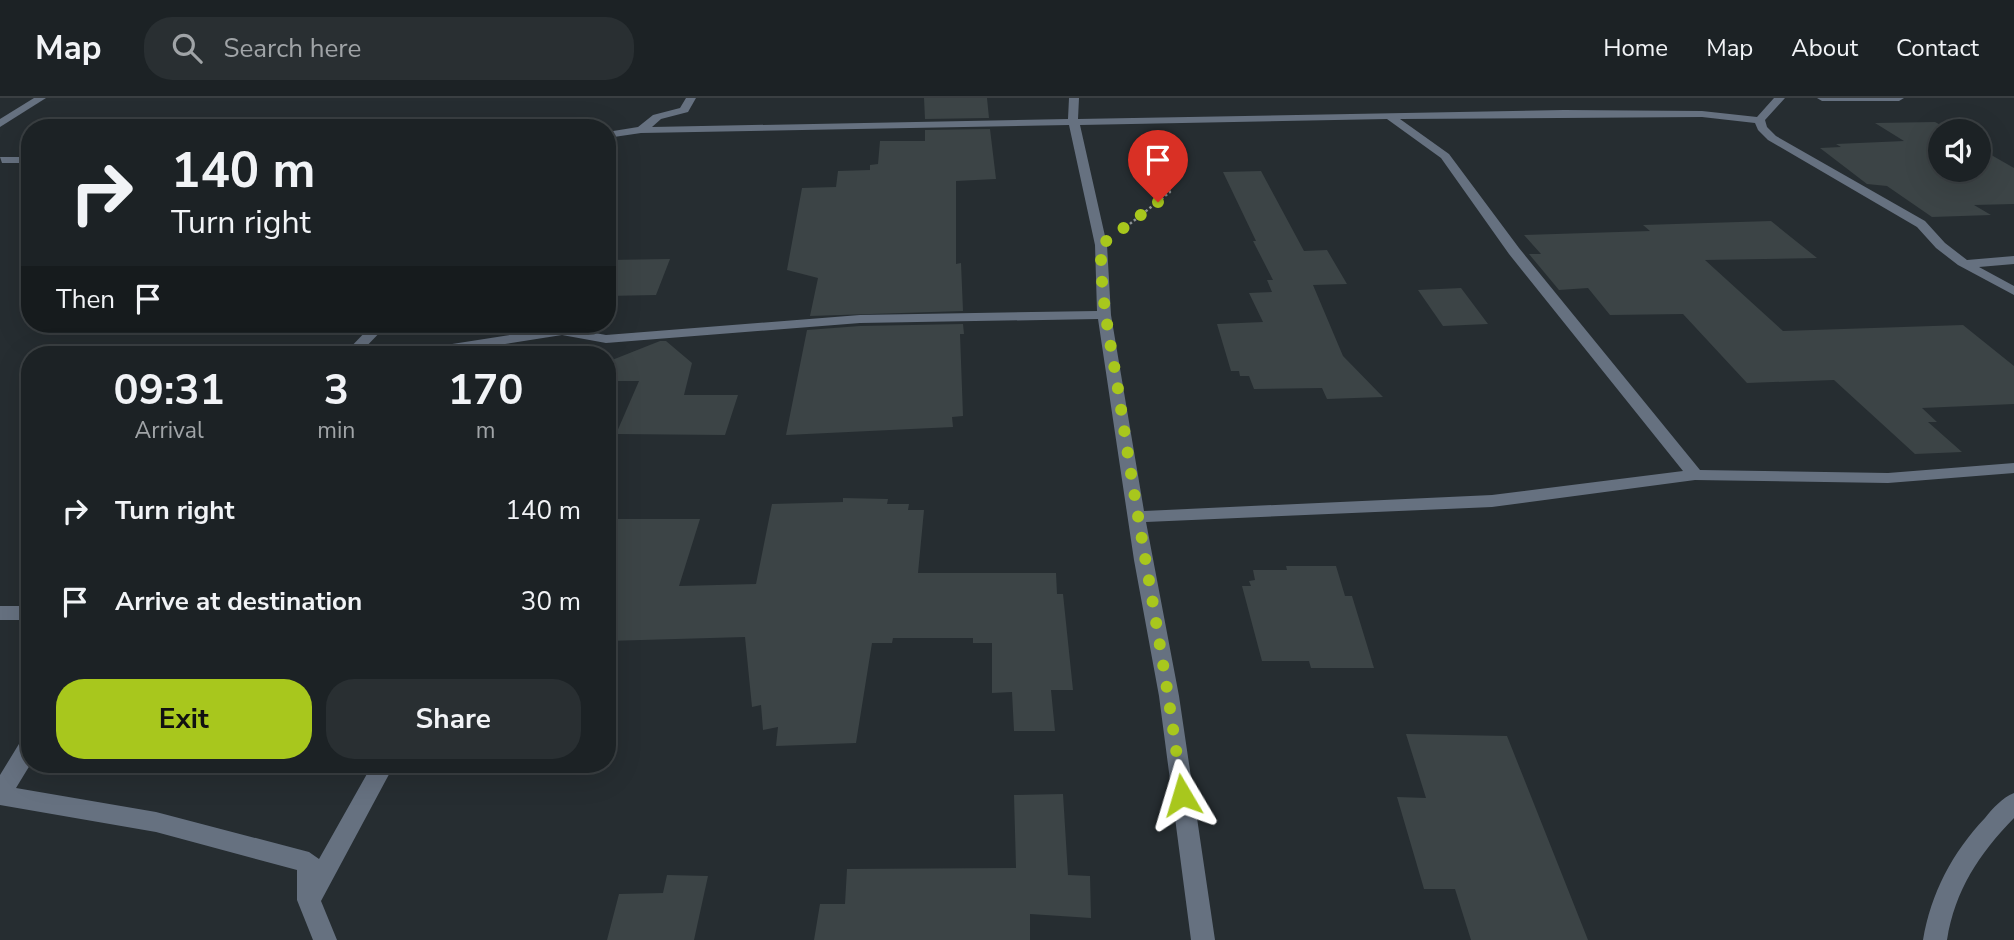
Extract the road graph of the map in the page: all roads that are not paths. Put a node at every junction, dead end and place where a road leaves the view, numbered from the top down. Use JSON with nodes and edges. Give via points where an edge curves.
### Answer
{"nodes":[{"id":1,"x":23,"y":98,"type":"edge"},
{"id":2,"x":41,"y":98,"type":"edge"},
{"id":3,"x":691,"y":98,"type":"edge"},
{"id":4,"x":1074,"y":98,"type":"edge"},
{"id":5,"x":1780,"y":98,"type":"edge"},
{"id":6,"x":1822,"y":98,"type":"edge"},
{"id":7,"x":1899,"y":98,"type":"edge"},
{"id":8,"x":684,"y":110,"type":"junction"},
{"id":9,"x":0,"y":111,"type":"edge"},
{"id":10,"x":1389,"y":116,"type":"junction"},
{"id":11,"x":1073,"y":120,"type":"junction"},
{"id":12,"x":1760,"y":120,"type":"junction"},
{"id":13,"x":0,"y":124,"type":"edge"},
{"id":14,"x":641,"y":130,"type":"junction"},
{"id":15,"x":760,"y":130,"type":"junction"},
{"id":16,"x":616,"y":134,"type":"edge"},
{"id":17,"x":1,"y":156,"type":"edge"},
{"id":18,"x":21,"y":159,"type":"edge"},
{"id":19,"x":0,"y":177,"type":"edge"},
{"id":20,"x":2014,"y":260,"type":"edge"},
{"id":21,"x":1963,"y":264,"type":"junction"},
{"id":22,"x":2014,"y":291,"type":"edge"},
{"id":23,"x":1104,"y":315,"type":"junction"},
{"id":24,"x":372,"y":333,"type":"edge"},
{"id":25,"x":549,"y":333,"type":"edge"},
{"id":26,"x":573,"y":333,"type":"edge"},
{"id":27,"x":606,"y":339,"type":"junction"},
{"id":28,"x":359,"y":346,"type":"edge"},
{"id":29,"x":465,"y":346,"type":"edge"},
{"id":30,"x":603,"y":346,"type":"edge"},
{"id":31,"x":2014,"y":468,"type":"edge"},
{"id":32,"x":1695,"y":475,"type":"junction"},
{"id":33,"x":1137,"y":517,"type":"junction"},
{"id":34,"x":0,"y":613,"type":"edge"},
{"id":35,"x":21,"y":613,"type":"edge"},
{"id":36,"x":21,"y":760,"type":"edge"},
{"id":37,"x":379,"y":773,"type":"edge"},
{"id":38,"x":0,"y":795,"type":"edge"},
{"id":39,"x":2014,"y":803,"type":"edge"},
{"id":40,"x":309,"y":900,"type":"junction"},
{"id":41,"x":324,"y":940,"type":"edge"},
{"id":42,"x":1203,"y":940,"type":"edge"},
{"id":43,"x":1935,"y":940,"type":"edge"}],
"edges":[{"from":1,"to":9,"type":"street"},
{"from":2,"to":13,"type":"street"},
{"from":3,"to":8,"type":"street"},
{"from":4,"to":11,"type":"street"},
{"from":5,"to":12,"type":"street"},
{"from":6,"to":7,"type":"street"},
{"from":8,"to":14,"type":"street","via":[[657,117]]},
{"from":8,"to":15,"type":"street","via":[[696,119],[723,118]]},
{"from":10,"to":11,"type":"street"},
{"from":10,"to":12,"type":"street","via":[[1702,114]]},
{"from":10,"to":32,"type":"street","via":[[1445,156],[1514,251]]},
{"from":11,"to":15,"type":"street"},
{"from":11,"to":23,"type":"street","via":[[1101,245]]},
{"from":12,"to":21,"type":"street","via":[[1762,128],[1788,149],[1921,224],[1935,244]]},
{"from":14,"to":15,"type":"street"},
{"from":14,"to":16,"type":"street"},
{"from":17,"to":18,"type":"street"},
{"from":17,"to":19,"type":"street"},
{"from":20,"to":21,"type":"street"},
{"from":21,"to":22,"type":"street"},
{"from":23,"to":27,"type":"street","via":[[860,319]]},
{"from":23,"to":33,"type":"street"},
{"from":24,"to":28,"type":"street"},
{"from":25,"to":29,"type":"street"},
{"from":26,"to":27,"type":"street"},
{"from":27,"to":30,"type":"street"},
{"from":31,"to":32,"type":"street","via":[[1888,478]]},
{"from":32,"to":33,"type":"street","via":[[1492,501]]},
{"from":33,"to":42,"type":"street","via":[[1169,696]]},
{"from":34,"to":35,"type":"street"},
{"from":36,"to":38,"type":"street"},
{"from":37,"to":40,"type":"street"},
{"from":38,"to":40,"type":"street","via":[[110,811],[237,839],[309,863]]},
{"from":39,"to":43,"type":"street","via":[[1956,869]]},
{"from":40,"to":41,"type":"street"}]}
